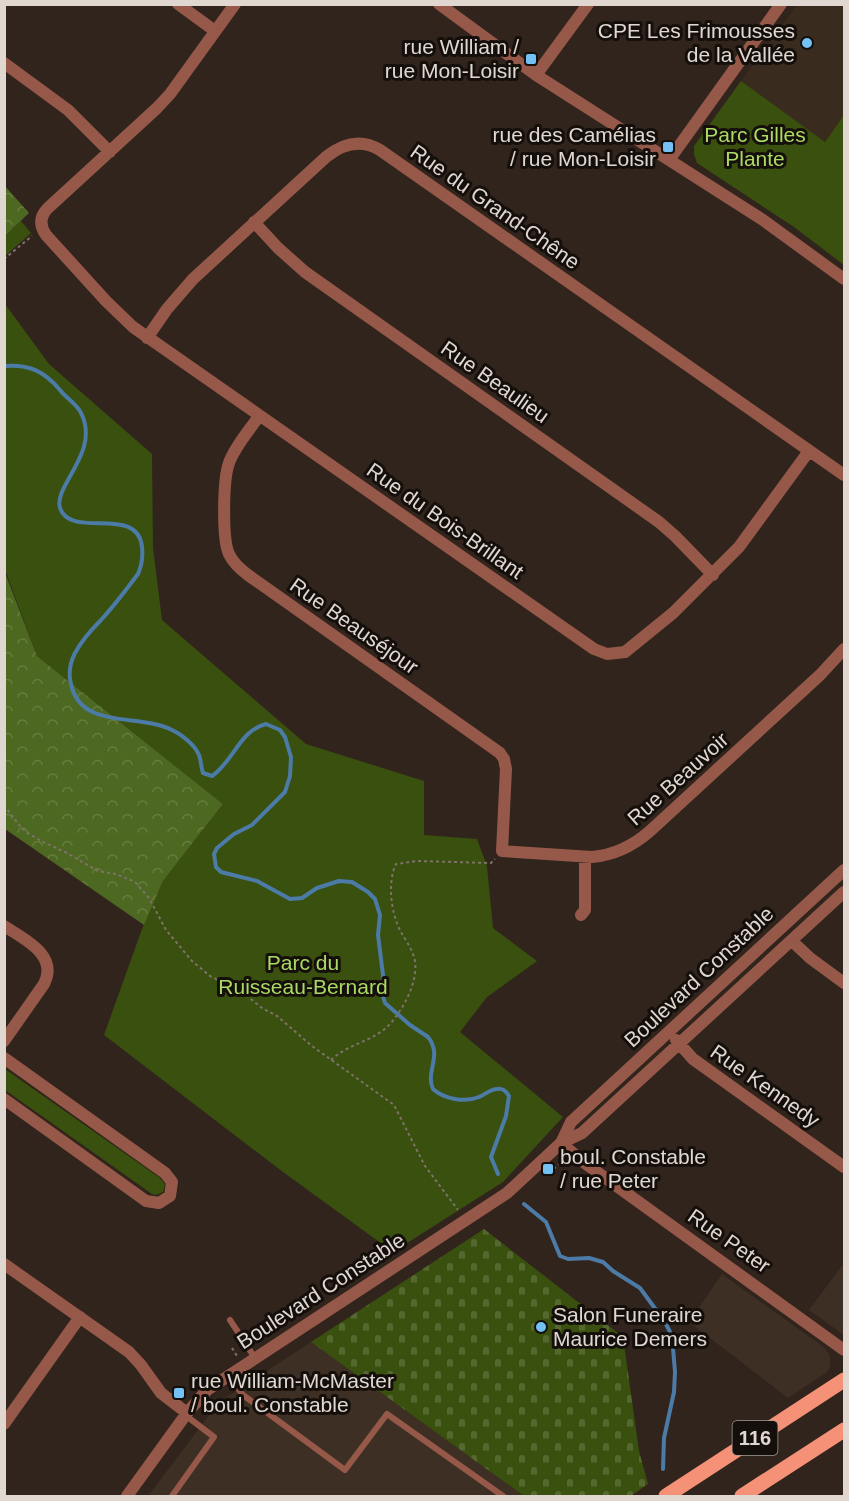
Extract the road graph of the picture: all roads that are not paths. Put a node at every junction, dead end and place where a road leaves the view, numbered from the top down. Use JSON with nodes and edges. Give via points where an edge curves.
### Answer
{"nodes":[{"id":1,"x":178,"y":4,"type":"edge"},
{"id":2,"x":235,"y":4,"type":"edge"},
{"id":3,"x":439,"y":4,"type":"edge"},
{"id":4,"x":588,"y":4,"type":"edge"},
{"id":5,"x":781,"y":4,"type":"edge"},
{"id":6,"x":215,"y":31,"type":"junction"},
{"id":7,"x":4,"y":63,"type":"edge"},
{"id":8,"x":536,"y":75,"type":"junction"},
{"id":9,"x":110,"y":152,"type":"junction"},
{"id":10,"x":669,"y":160,"type":"junction"},
{"id":11,"x":254,"y":222,"type":"junction"},
{"id":12,"x":844,"y":279,"type":"edge"},
{"id":13,"x":147,"y":338,"type":"junction"},
{"id":14,"x":259,"y":416,"type":"junction"},
{"id":15,"x":809,"y":451,"type":"junction"},
{"id":16,"x":844,"y":475,"type":"edge"},
{"id":17,"x":713,"y":575,"type":"junction"},
{"id":18,"x":844,"y":649,"type":"edge"},
{"id":19,"x":502,"y":851,"type":"joint"},
{"id":20,"x":585,"y":857,"type":"junction"},
{"id":21,"x":844,"y":870,"type":"edge"},
{"id":22,"x":844,"y":892,"type":"edge"},
{"id":23,"x":581,"y":915,"type":"dead end"},
{"id":24,"x":4,"y":926,"type":"edge"},
{"id":25,"x":792,"y":940,"type":"junction"},
{"id":26,"x":844,"y":983,"type":"edge"},
{"id":27,"x":668,"y":1032,"type":"junction"},
{"id":28,"x":4,"y":1041,"type":"edge"},
{"id":29,"x":679,"y":1044,"type":"junction"},
{"id":30,"x":4,"y":1058,"type":"edge"},
{"id":31,"x":4,"y":1100,"type":"edge"},
{"id":32,"x":561,"y":1143,"type":"junction"},
{"id":33,"x":844,"y":1167,"type":"edge"},
{"id":34,"x":4,"y":1264,"type":"edge"},
{"id":35,"x":80,"y":1317,"type":"junction"},
{"id":36,"x":230,"y":1320,"type":"dead end"},
{"id":37,"x":844,"y":1350,"type":"edge"},
{"id":38,"x":255,"y":1358,"type":"junction"},
{"id":39,"x":227,"y":1376,"type":"junction"},
{"id":40,"x":844,"y":1380,"type":"edge"},
{"id":41,"x":186,"y":1414,"type":"junction"},
{"id":42,"x":4,"y":1424,"type":"edge"},
{"id":43,"x":844,"y":1430,"type":"edge"},
{"id":44,"x":127,"y":1497,"type":"edge"},
{"id":45,"x":172,"y":1497,"type":"edge"},
{"id":46,"x":502,"y":1497,"type":"edge"},
{"id":47,"x":666,"y":1497,"type":"edge"},
{"id":48,"x":742,"y":1497,"type":"edge"}],
"edges":[{"from":1,"to":6,"type":"street"},
{"from":2,"to":6,"type":"street"},
{"from":3,"to":8,"type":"street"},
{"from":4,"to":8,"type":"street"},
{"from":5,"to":10,"type":"street"},
{"from":6,"to":9,"type":"street","via":[[170,94]]},
{"from":7,"to":9,"type":"street","via":[[68,110]]},
{"from":8,"to":10,"type":"street"},
{"from":9,"to":13,"type":"street","name":"Rue du Bois-Brillant","via":[[45,211],[37,231]]},
{"from":10,"to":12,"type":"street","via":[[763,220]]},
{"from":11,"to":13,"type":"street","name":"Rue du Grand-Chêne","via":[[181,292]]},
{"from":11,"to":15,"type":"street","name":"Rue du Grand-Chêne","via":[[334,150],[354,143],[375,148]]},
{"from":11,"to":17,"type":"street","name":"Rue Beaulieu","via":[[305,272],[659,522]]},
{"from":13,"to":14,"type":"street","name":"Rue du Bois-Brillant"},
{"from":14,"to":17,"type":"street","name":"Rue du Bois-Brillant","via":[[603,653],[630,650]]},
{"from":14,"to":19,"type":"street","name":"Rue Beauséjour","via":[[227,468],[225,539],[230,556],[245,573],[500,753],[506,769]]},
{"from":15,"to":16,"type":"street","name":"Rue du Grand-Chêne"},
{"from":15,"to":17,"type":"street","name":"Rue du Bois-Brillant","via":[[746,539]]},
{"from":18,"to":20,"type":"street","name":"Rue Beauvoir","via":[[640,840],[614,853]]},
{"from":19,"to":20,"type":"street","name":"Rue Beauvoir"},
{"from":20,"to":23,"type":"street","via":[[585,910]]},
{"from":21,"to":27,"type":"street","name":"Boulevard Constable"},
{"from":22,"to":25,"type":"street","name":"Boulevard Constable"},
{"from":24,"to":28,"type":"street","via":[[41,952],[48,968],[46,980]]},
{"from":25,"to":26,"type":"street"},
{"from":25,"to":29,"type":"street","name":"Boulevard Constable"},
{"from":27,"to":29,"type":"street","name":"Rue Kennedy"},
{"from":27,"to":32,"type":"street","name":"Boulevard Constable","via":[[571,1122]]},
{"from":29,"to":32,"type":"street","name":"Boulevard Constable","via":[[582,1133]]},
{"from":29,"to":33,"type":"street","name":"Rue Kennedy","via":[[693,1059]]},
{"from":30,"to":31,"type":"street","via":[[165,1173],[172,1182],[170,1196],[159,1203],[146,1201]]},
{"from":32,"to":37,"type":"street","name":"Rue Peter"},
{"from":32,"to":38,"type":"street","name":"Boulevard Constable","via":[[507,1192]]},
{"from":34,"to":35,"type":"street"},
{"from":35,"to":41,"type":"street","via":[[129,1352],[161,1393]]},
{"from":35,"to":42,"type":"street"},
{"from":36,"to":38,"type":"lane"},
{"from":38,"to":39,"type":"street","name":"Boulevard Constable"},
{"from":39,"to":41,"type":"street","name":"Boulevard Constable","via":[[204,1393]]},
{"from":39,"to":46,"type":"lane","via":[[243,1395],[345,1470],[387,1414]]},
{"from":40,"to":47,"type":"main road","number":"116"},
{"from":41,"to":44,"type":"street","name":"Boulevard Constable"},
{"from":41,"to":45,"type":"lane","via":[[214,1437]]},
{"from":43,"to":48,"type":"main road","number":"116"}]}
